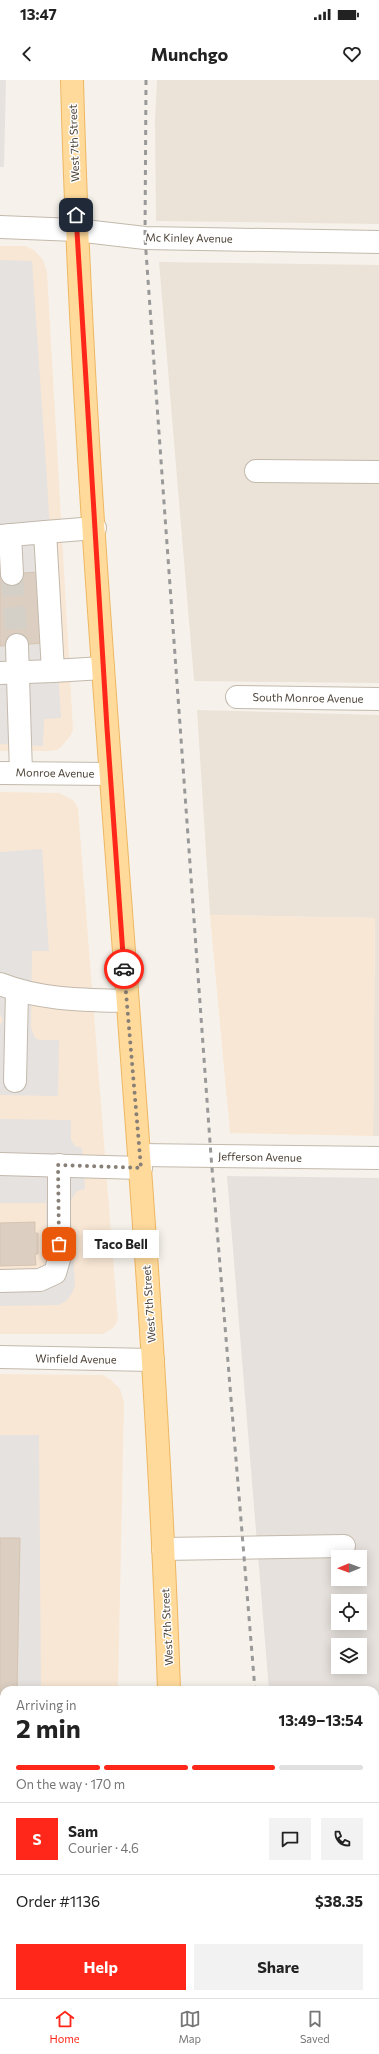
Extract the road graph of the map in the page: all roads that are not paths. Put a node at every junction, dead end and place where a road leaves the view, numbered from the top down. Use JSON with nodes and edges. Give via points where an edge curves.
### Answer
{"nodes":[{"id":1,"x":72,"y":80,"type":"edge"},
{"id":2,"x":0,"y":227,"type":"edge"},
{"id":3,"x":76,"y":230,"type":"junction"},
{"id":4,"x":379,"y":242,"type":"edge"},
{"id":5,"x":256,"y":471,"type":"dead end"},
{"id":6,"x":379,"y":472,"type":"edge"},
{"id":7,"x":95,"y":528,"type":"junction"},
{"id":8,"x":46,"y":532,"type":"junction"},
{"id":9,"x":5,"y":535,"type":"edge"},
{"id":10,"x":12,"y":574,"type":"tunnel mouth"},
{"id":11,"x":17,"y":645,"type":"tunnel mouth"},
{"id":12,"x":103,"y":668,"type":"junction"},
{"id":13,"x":53,"y":671,"type":"junction"},
{"id":14,"x":9,"y":673,"type":"edge"},
{"id":15,"x":237,"y":697,"type":"dead end"},
{"id":16,"x":379,"y":699,"type":"edge"},
{"id":17,"x":10,"y":773,"type":"edge"},
{"id":18,"x":110,"y":774,"type":"junction"},
{"id":19,"x":9,"y":987,"type":"edge"},
{"id":20,"x":126,"y":1002,"type":"junction"},
{"id":21,"x":15,"y":1081,"type":"dead end"},
{"id":22,"x":379,"y":1158,"type":"edge"},
{"id":23,"x":141,"y":1161,"type":"junction"},
{"id":24,"x":0,"y":1164,"type":"edge"},
{"id":25,"x":58,"y":1165,"type":"junction"},
{"id":26,"x":0,"y":1281,"type":"edge"},
{"id":27,"x":0,"y":1357,"type":"edge"},
{"id":28,"x":153,"y":1360,"type":"junction"},
{"id":29,"x":344,"y":1546,"type":"dead end"},
{"id":30,"x":163,"y":1550,"type":"junction"},
{"id":31,"x":168,"y":1685,"type":"edge"}],
"edges":[{"from":1,"to":3,"type":"main road","name":"West 7th Street"},
{"from":2,"to":3,"type":"street","name":"Mc Kinley Avenue"},
{"from":3,"to":4,"type":"street","name":"Mc Kinley Avenue","via":[[145,238]]},
{"from":3,"to":7,"type":"main road","name":"West 7th Street"},
{"from":5,"to":6,"type":"street"},
{"from":7,"to":8,"type":"street"},
{"from":7,"to":12,"type":"main road","name":"West 7th Street"},
{"from":8,"to":9,"type":"street"},
{"from":8,"to":13,"type":"street"},
{"from":9,"to":10,"type":"street"},
{"from":11,"to":14,"type":"street"},
{"from":12,"to":13,"type":"street"},
{"from":12,"to":18,"type":"main road","name":"West 7th Street"},
{"from":13,"to":14,"type":"street"},
{"from":14,"to":17,"type":"street"},
{"from":15,"to":16,"type":"street","name":"South Monroe Avenue"},
{"from":17,"to":18,"type":"street","name":"Monroe Avenue"},
{"from":18,"to":20,"type":"main road","name":"West 7th Street"},
{"from":19,"to":20,"type":"street","via":[[62,998]]},
{"from":19,"to":21,"type":"street"},
{"from":20,"to":23,"type":"main road","name":"West 7th Street"},
{"from":22,"to":23,"type":"street","name":"Jefferson Avenue"},
{"from":23,"to":25,"type":"street","name":"Jefferson Avenue"},
{"from":23,"to":28,"type":"main road","name":"West 7th Street"},
{"from":24,"to":25,"type":"street","name":"Jefferson Avenue"},
{"from":25,"to":26,"type":"street","via":[[59,1260],[55,1273],[40,1280]]},
{"from":27,"to":28,"type":"street","name":"Winfield Avenue"},
{"from":28,"to":30,"type":"main road","name":"West 7th Street"},
{"from":29,"to":30,"type":"street"},
{"from":30,"to":31,"type":"main road","name":"West 7th Street"}]}
